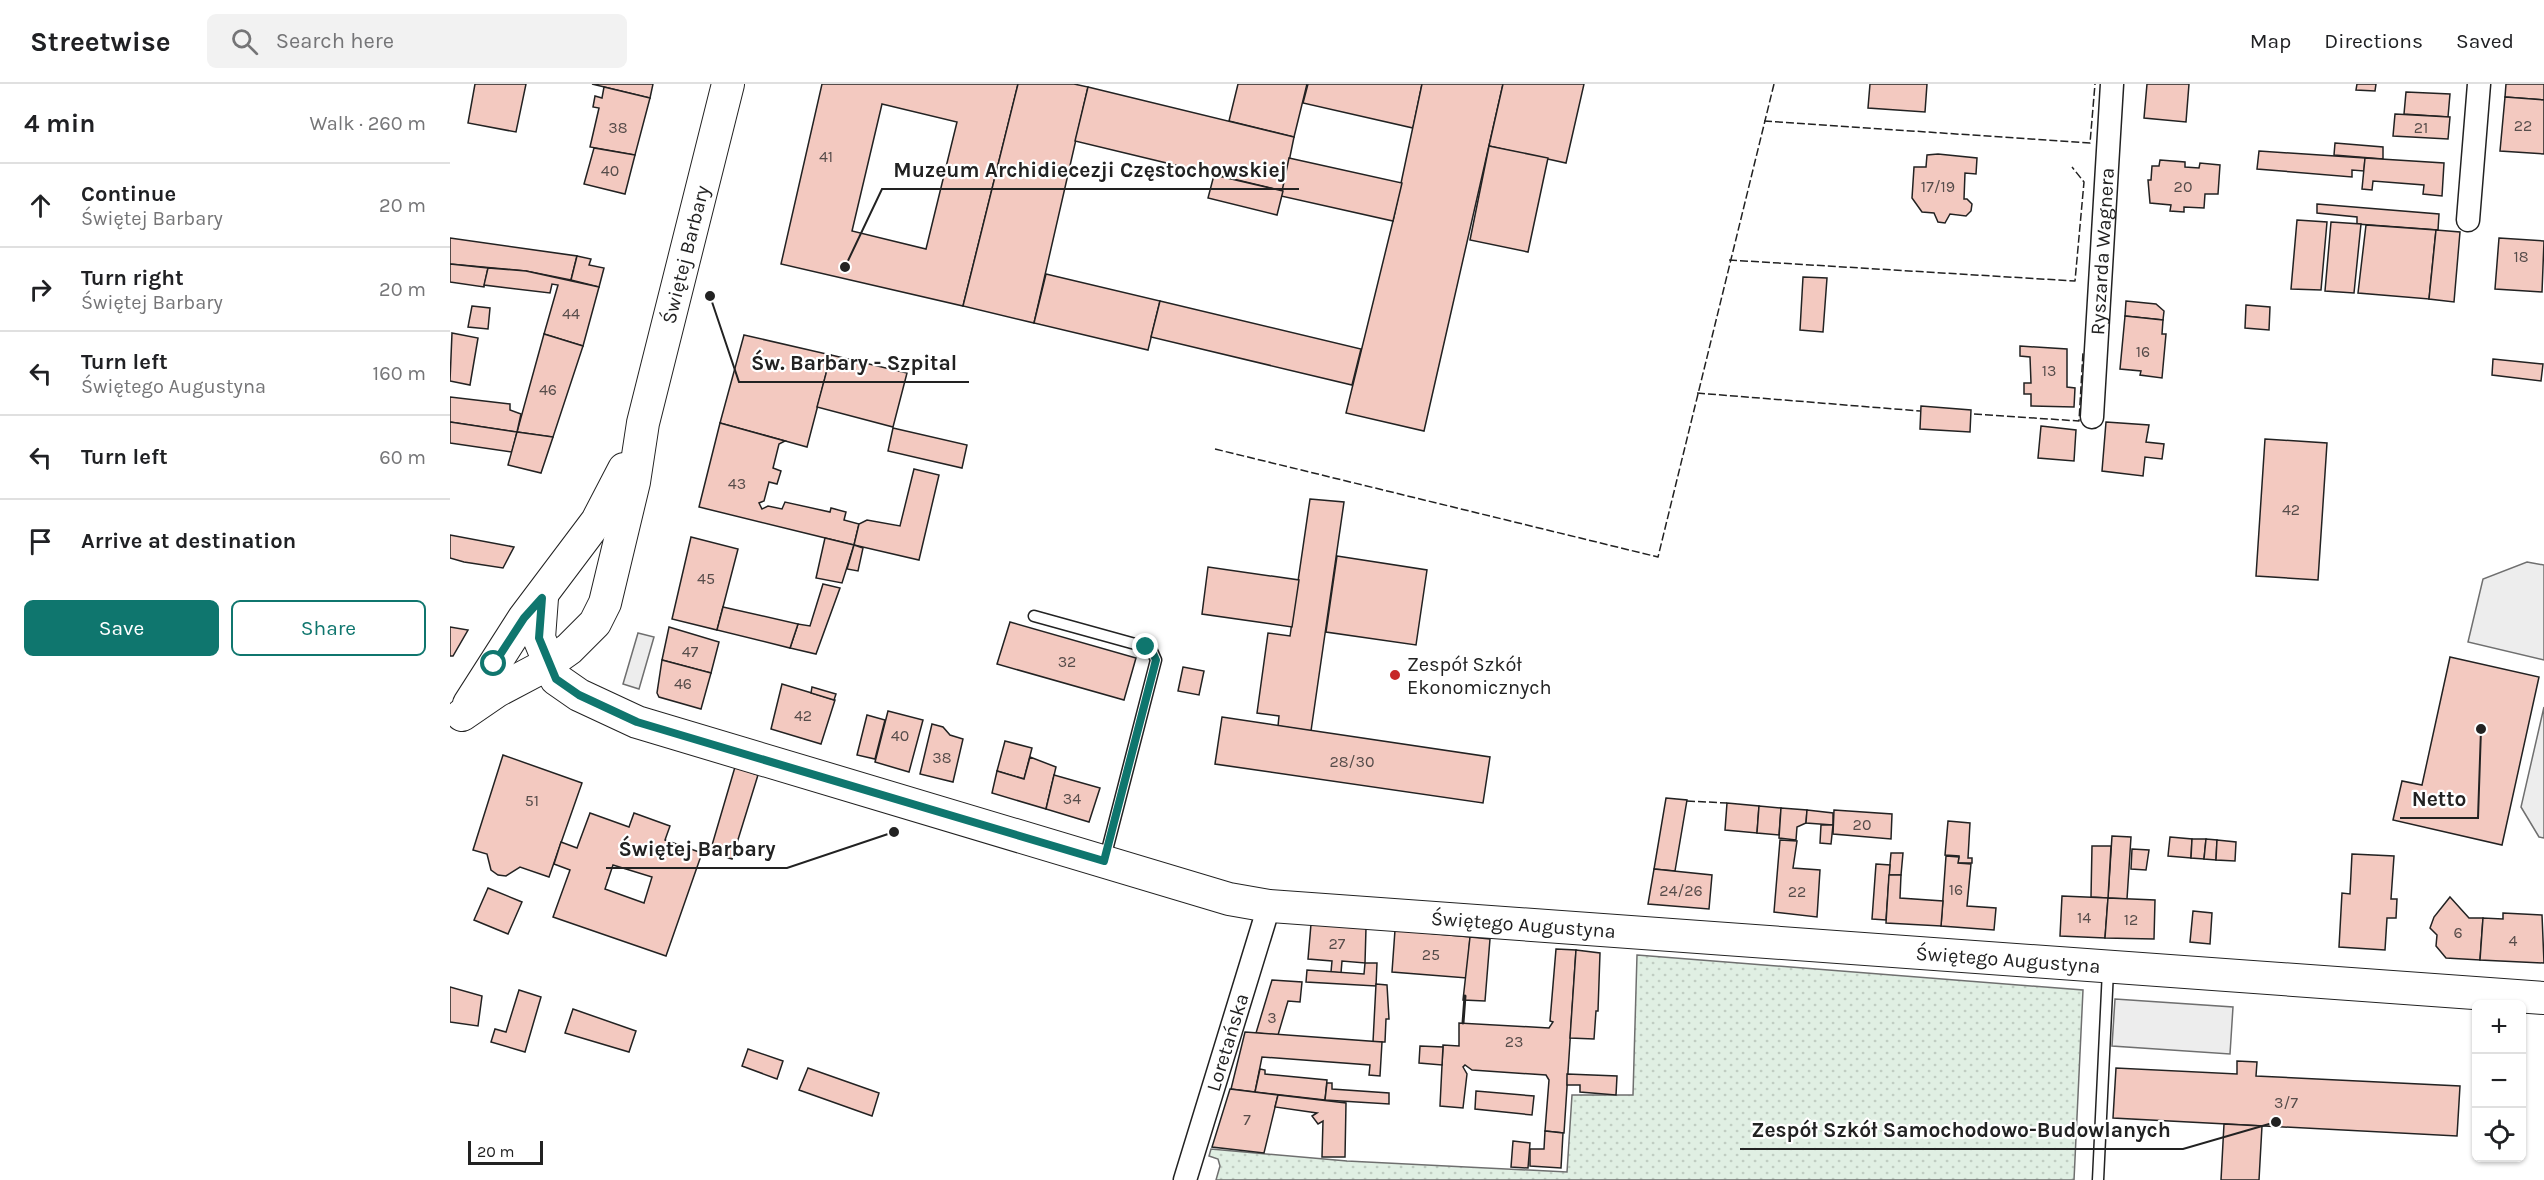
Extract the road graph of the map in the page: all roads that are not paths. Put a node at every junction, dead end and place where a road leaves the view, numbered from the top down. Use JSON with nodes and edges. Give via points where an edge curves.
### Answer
{"nodes":[{"id":1,"x":728,"y":84,"type":"edge"},
{"id":2,"x":2112,"y":84,"type":"edge"},
{"id":3,"x":2479,"y":84,"type":"edge"},
{"id":4,"x":2468,"y":220,"type":"dead end"},
{"id":5,"x":2092,"y":417,"type":"dead end"},
{"id":6,"x":643,"y":423,"type":"junction"},
{"id":7,"x":542,"y":598,"type":"junction"},
{"id":8,"x":1034,"y":616,"type":"dead end"},
{"id":9,"x":548,"y":664,"type":"junction"},
{"id":10,"x":456,"y":724,"type":"edge"},
{"id":11,"x":1104,"y":861,"type":"junction"},
{"id":12,"x":1269,"y":906,"type":"junction"},
{"id":13,"x":2108,"y":967,"type":"junction"},
{"id":14,"x":2544,"y":998,"type":"edge"},
{"id":15,"x":1185,"y":1180,"type":"edge"},
{"id":16,"x":2098,"y":1180,"type":"edge"}],
"edges":[{"from":1,"to":6,"type":"street","name":"Świętej Barbary"},
{"from":2,"to":5,"type":"street","name":"Ryszarda Wagnera"},
{"from":3,"to":4,"type":"street"},
{"from":6,"to":7,"type":"street","name":"Świętej Barbary","via":[[621,478],[597,521]]},
{"from":6,"to":9,"type":"street","name":"Świętej Barbary","via":[[634,482],[605,603],[585,634]]},
{"from":7,"to":9,"type":"street","via":[[539,638]]},
{"from":7,"to":10,"type":"street","name":"Świętej Barbary","via":[[524,618]]},
{"from":8,"to":11,"type":"lane","via":[[1146,647],[1156,660]]},
{"from":9,"to":10,"type":"street","name":"Świętej Barbary","via":[[497,691]]},
{"from":9,"to":11,"type":"street","name":"Świętego Augustyna","via":[[556,679],[574,691],[637,722]]},
{"from":11,"to":12,"type":"street","name":"Świętego Augustyna"},
{"from":12,"to":13,"type":"street","name":"Świętego Augustyna"},
{"from":12,"to":15,"type":"street","name":"Loretańska"},
{"from":13,"to":14,"type":"street","name":"Świętego Augustyna"},
{"from":13,"to":16,"type":"lane"}]}
